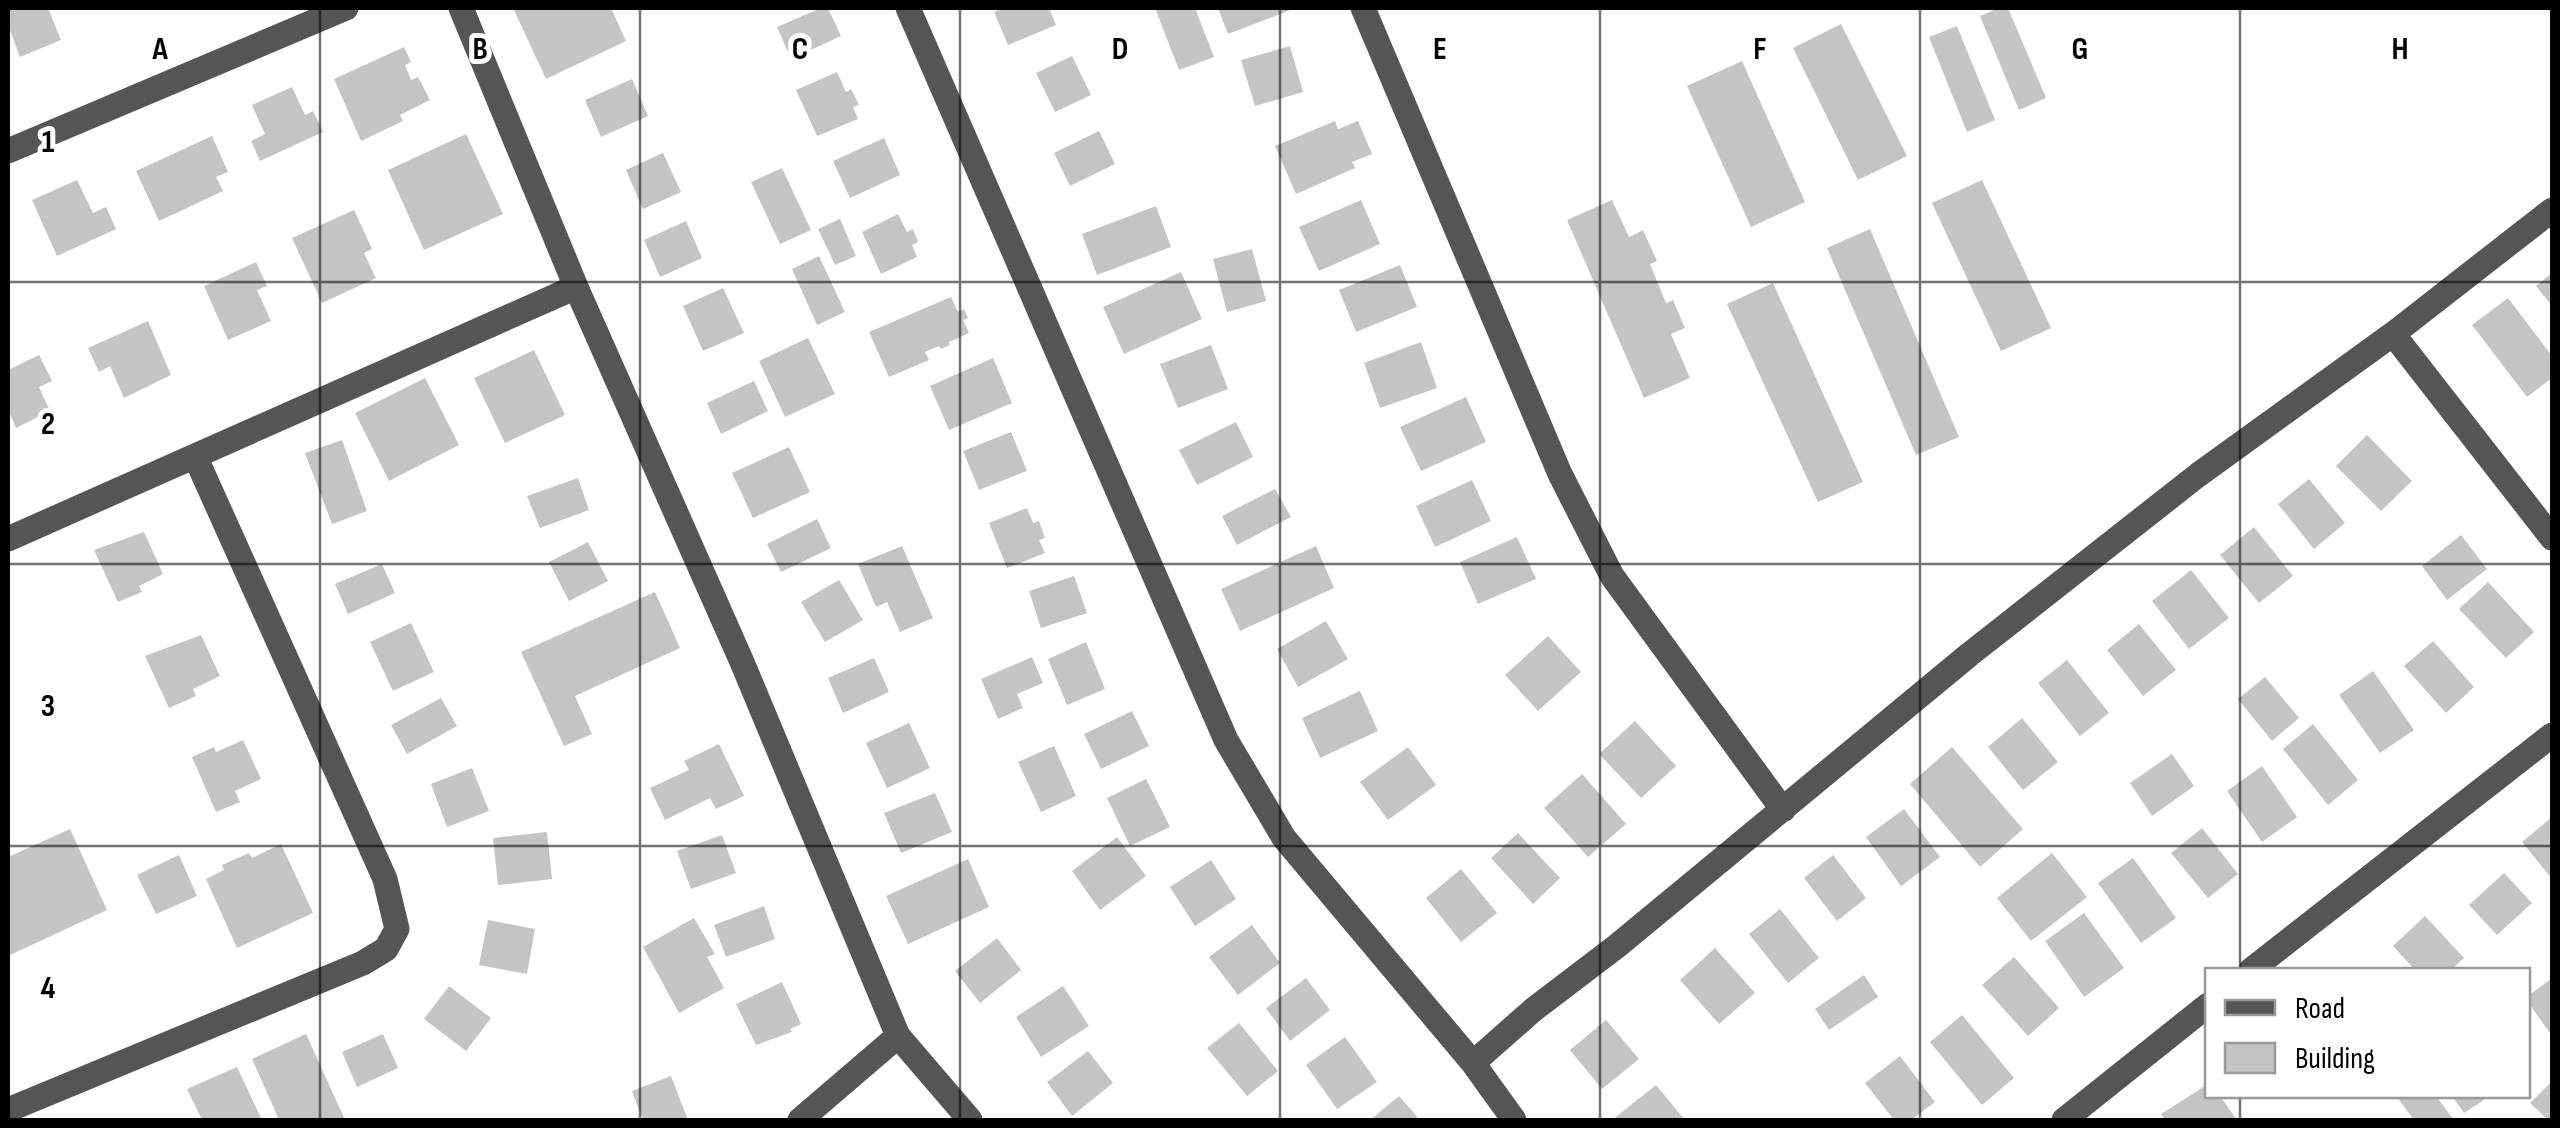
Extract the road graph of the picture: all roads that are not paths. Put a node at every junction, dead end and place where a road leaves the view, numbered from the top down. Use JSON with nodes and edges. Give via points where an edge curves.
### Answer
{"nodes":[{"id":1,"x":346,"y":8,"type":"edge"},
{"id":2,"x":461,"y":8,"type":"edge"},
{"id":3,"x":908,"y":8,"type":"edge"},
{"id":4,"x":1363,"y":8,"type":"edge"},
{"id":5,"x":8,"y":151,"type":"edge"},
{"id":6,"x":2552,"y":210,"type":"edge"},
{"id":7,"x":576,"y":287,"type":"junction"},
{"id":8,"x":2392,"y":334,"type":"junction"},
{"id":9,"x":196,"y":456,"type":"junction"},
{"id":10,"x":2552,"y":538,"type":"edge"},
{"id":11,"x":8,"y":539,"type":"edge"},
{"id":12,"x":2552,"y":735,"type":"edge"},
{"id":13,"x":1782,"y":810,"type":"junction"},
{"id":14,"x":2254,"y":968,"type":"edge"},
{"id":15,"x":2205,"y":1008,"type":"edge"},
{"id":16,"x":898,"y":1036,"type":"junction"},
{"id":17,"x":1474,"y":1063,"type":"junction"},
{"id":18,"x":8,"y":1110,"type":"edge"},
{"id":19,"x":800,"y":1120,"type":"edge"},
{"id":20,"x":970,"y":1120,"type":"edge"},
{"id":21,"x":1514,"y":1120,"type":"edge"},
{"id":22,"x":2064,"y":1120,"type":"edge"}],
"edges":[{"from":1,"to":5,"type":"street"},
{"from":2,"to":7,"type":"street"},
{"from":3,"to":17,"type":"street","via":[[1226,740],[1284,838]]},
{"from":4,"to":13,"type":"street","via":[[1560,474],[1612,576]]},
{"from":6,"to":8,"type":"street"},
{"from":7,"to":9,"type":"street"},
{"from":7,"to":16,"type":"street"},
{"from":8,"to":10,"type":"street"},
{"from":8,"to":13,"type":"street","via":[[2182,486]]},
{"from":9,"to":11,"type":"street"},
{"from":9,"to":18,"type":"street","via":[[385,879],[397,929],[386,949],[363,962]]},
{"from":12,"to":14,"type":"street"},
{"from":13,"to":17,"type":"street"},
{"from":15,"to":22,"type":"street"},
{"from":16,"to":19,"type":"street"},
{"from":16,"to":20,"type":"street"},
{"from":17,"to":21,"type":"street"}]}
